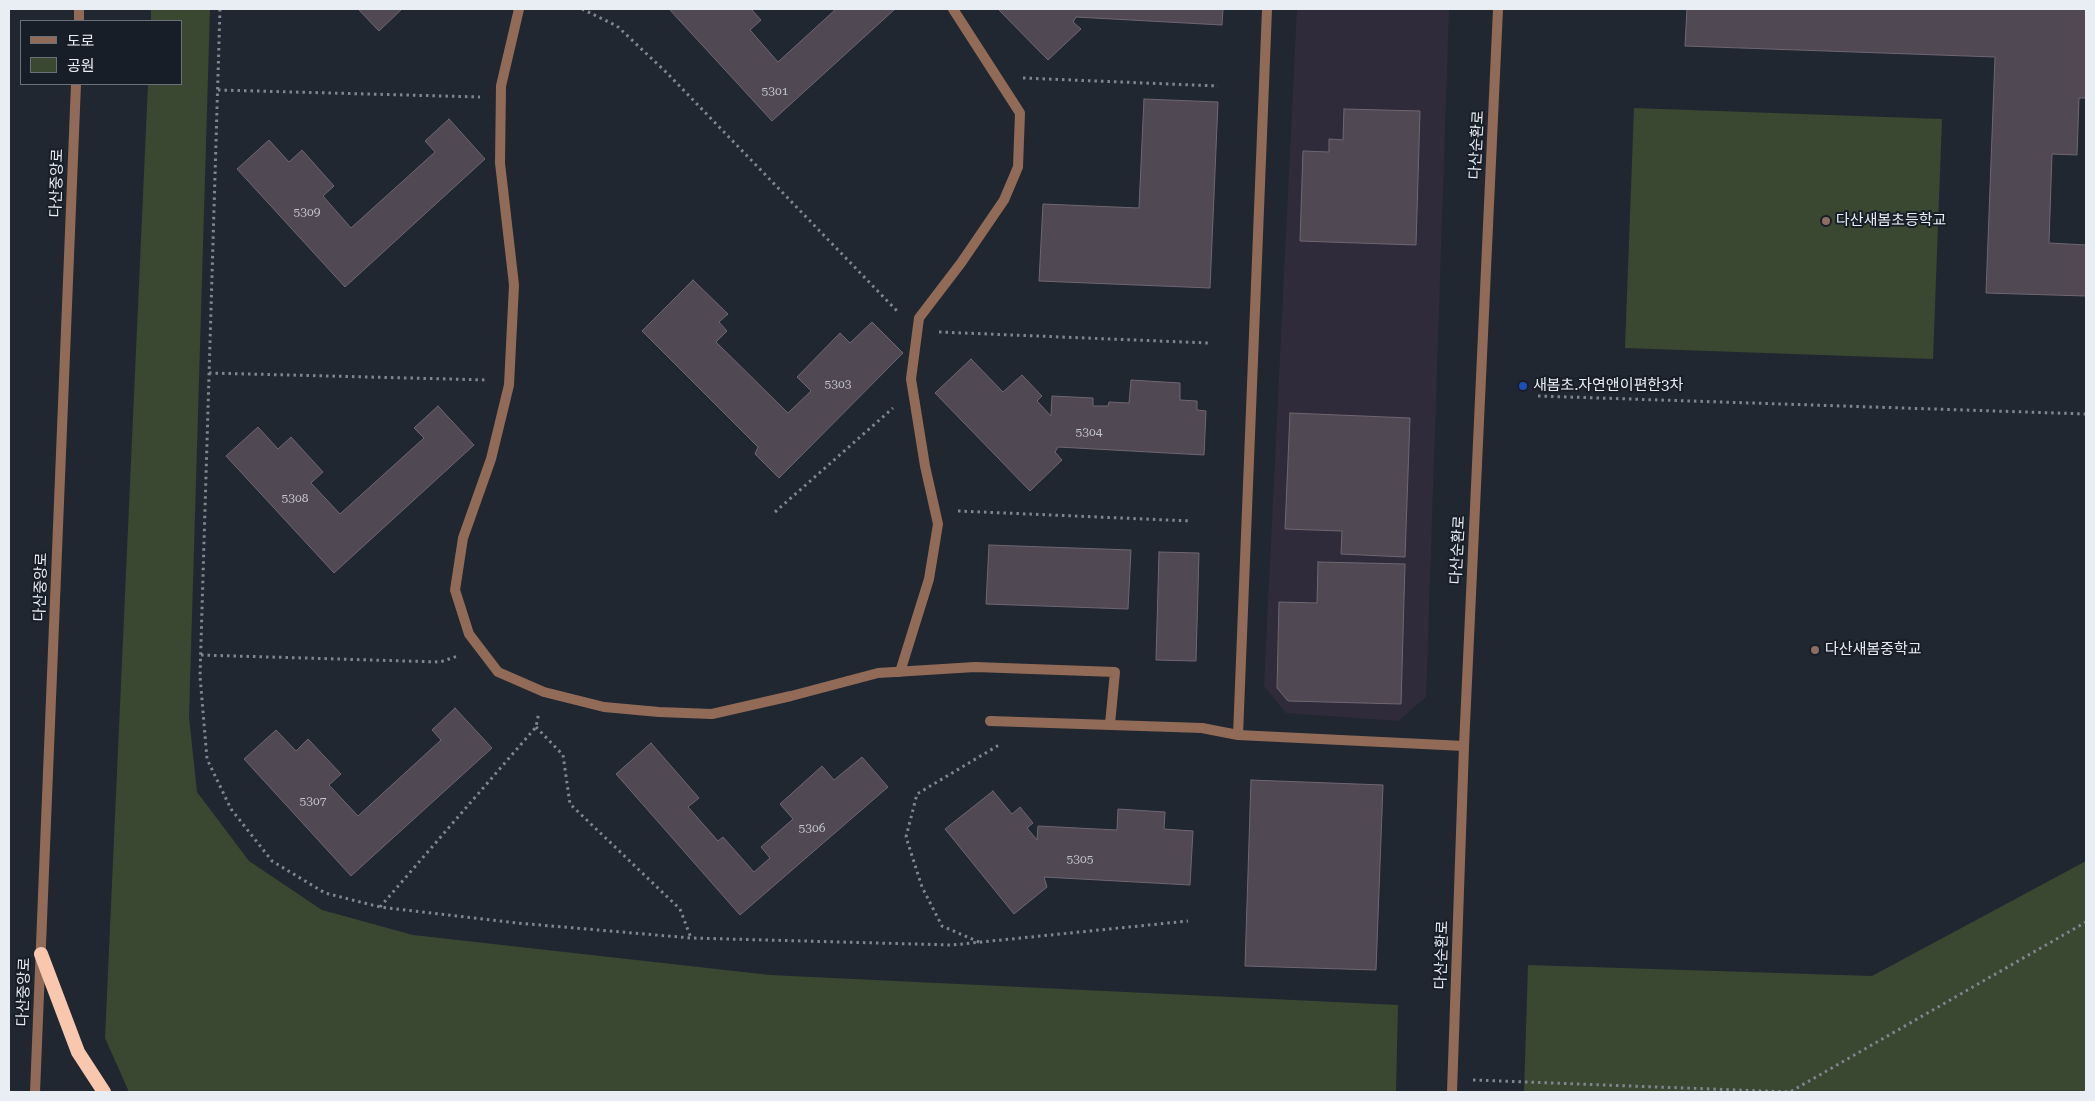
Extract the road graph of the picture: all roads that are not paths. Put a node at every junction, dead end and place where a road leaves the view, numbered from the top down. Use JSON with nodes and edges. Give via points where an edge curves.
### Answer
{"nodes":[{"id":1,"x":519,"y":9,"type":"edge"},
{"id":2,"x":953,"y":9,"type":"edge"},
{"id":3,"x":1267,"y":9,"type":"edge"},
{"id":4,"x":1498,"y":9,"type":"edge"},
{"id":5,"x":76,"y":85,"type":"edge"},
{"id":6,"x":900,"y":672,"type":"junction"},
{"id":7,"x":990,"y":721,"type":"dead end"},
{"id":8,"x":1110,"y":724,"type":"junction"},
{"id":9,"x":1238,"y":735,"type":"junction"},
{"id":10,"x":1464,"y":746,"type":"junction"},
{"id":11,"x":40,"y":954,"type":"junction"},
{"id":12,"x":35,"y":1092,"type":"edge"},
{"id":13,"x":104,"y":1092,"type":"edge"},
{"id":14,"x":1452,"y":1092,"type":"edge"}],
"edges":[{"from":1,"to":6,"type":"street","via":[[501,86],[500,163],[514,285],[509,380],[491,459],[463,538],[455,590],[470,634],[498,672],[544,692],[604,707],[659,712],[712,714],[878,673]]},
{"from":2,"to":6,"type":"street","via":[[1020,113],[1018,167],[1004,200],[919,318],[911,379],[938,524],[929,579]]},
{"from":3,"to":9,"type":"street"},
{"from":4,"to":10,"type":"street","name":"다산순환로"},
{"from":5,"to":11,"type":"street","name":"다산중앙로"},
{"from":6,"to":8,"type":"street","via":[[975,667],[1114,672]]},
{"from":7,"to":8,"type":"street"},
{"from":8,"to":9,"type":"street","via":[[1202,728]]},
{"from":9,"to":10,"type":"street"},
{"from":10,"to":14,"type":"street","name":"다산순환로"},
{"from":11,"to":12,"type":"street","name":"다산중앙로"},
{"from":11,"to":13,"type":"highway","via":[[78,1052]]}]}
